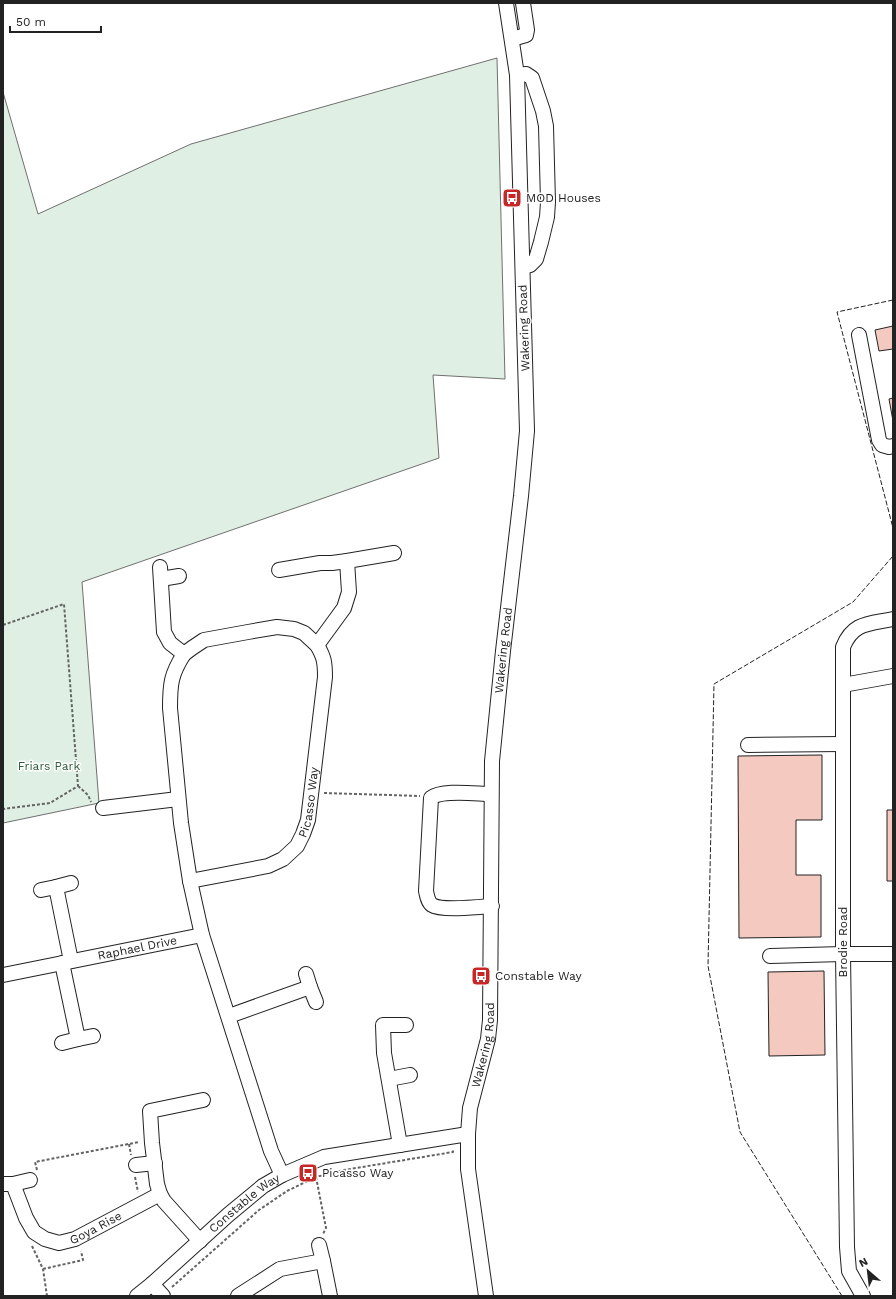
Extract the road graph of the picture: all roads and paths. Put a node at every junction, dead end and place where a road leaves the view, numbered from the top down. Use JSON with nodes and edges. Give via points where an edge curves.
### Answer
{"nodes":[{"id":1,"x":506,"y":3,"type":"edge"},
{"id":2,"x":523,"y":3,"type":"edge"},
{"id":3,"x":512,"y":39,"type":"junction"},
{"id":4,"x":517,"y":75,"type":"junction"},
{"id":5,"x":523,"y":267,"type":"junction"},
{"id":6,"x":859,"y":335,"type":"dead end"},
{"id":7,"x":893,"y":446,"type":"edge"},
{"id":8,"x":394,"y":552,"type":"dead end"},
{"id":9,"x":347,"y":561,"type":"junction"},
{"id":10,"x":279,"y":570,"type":"dead end"},
{"id":11,"x":179,"y":576,"type":"dead end"},
{"id":12,"x":893,"y":619,"type":"edge"},
{"id":13,"x":3,"y":625,"type":"edge"},
{"id":14,"x":317,"y":644,"type":"junction"},
{"id":15,"x":184,"y":654,"type":"junction"},
{"id":16,"x":893,"y":676,"type":"edge"},
{"id":17,"x":843,"y":686,"type":"junction"},
{"id":18,"x":843,"y":744,"type":"junction"},
{"id":19,"x":748,"y":745,"type":"dead end"},
{"id":20,"x":78,"y":786,"type":"junction"},
{"id":21,"x":311,"y":792,"type":"junction"},
{"id":22,"x":491,"y":794,"type":"junction"},
{"id":23,"x":427,"y":796,"type":"dead end"},
{"id":24,"x":178,"y":799,"type":"junction"},
{"id":25,"x":103,"y":808,"type":"joint"},
{"id":26,"x":3,"y":809,"type":"edge"},
{"id":27,"x":190,"y":881,"type":"junction"},
{"id":28,"x":71,"y":883,"type":"dead end"},
{"id":29,"x":56,"y":887,"type":"junction"},
{"id":30,"x":41,"y":890,"type":"dead end"},
{"id":31,"x":492,"y":906,"type":"junction"},
{"id":32,"x":202,"y":934,"type":"junction"},
{"id":33,"x":843,"y":954,"type":"junction"},
{"id":34,"x":892,"y":954,"type":"dead end"},
{"id":35,"x":770,"y":956,"type":"dead end"},
{"id":36,"x":67,"y":962,"type":"junction"},
{"id":37,"x":3,"y":975,"type":"edge"},
{"id":38,"x":316,"y":1002,"type":"dead end"},
{"id":39,"x":229,"y":1016,"type":"junction"},
{"id":40,"x":406,"y":1025,"type":"dead end"},
{"id":41,"x":93,"y":1036,"type":"dead end"},
{"id":42,"x":78,"y":1039,"type":"junction"},
{"id":43,"x":62,"y":1043,"type":"dead end"},
{"id":44,"x":410,"y":1075,"type":"dead end"},
{"id":45,"x":389,"y":1079,"type":"junction"},
{"id":46,"x":203,"y":1100,"type":"dead end"},
{"id":47,"x":461,"y":1135,"type":"junction"},
{"id":48,"x":152,"y":1141,"type":"junction"},
{"id":49,"x":400,"y":1145,"type":"junction"},
{"id":50,"x":155,"y":1163,"type":"junction"},
{"id":51,"x":136,"y":1165,"type":"dead end"},
{"id":52,"x":282,"y":1175,"type":"junction"},
{"id":53,"x":316,"y":1177,"type":"junction"},
{"id":54,"x":30,"y":1180,"type":"joint"},
{"id":55,"x":8,"y":1184,"type":"edge"},
{"id":56,"x":160,"y":1194,"type":"junction"},
{"id":57,"x":40,"y":1236,"type":"junction"},
{"id":58,"x":79,"y":1237,"type":"junction"},
{"id":59,"x":200,"y":1241,"type":"junction"},
{"id":60,"x":319,"y":1245,"type":"joint"},
{"id":61,"x":323,"y":1261,"type":"junction"},
{"id":62,"x":43,"y":1269,"type":"junction"},
{"id":63,"x":152,"y":1284,"type":"junction"},
{"id":64,"x":48,"y":1296,"type":"edge"},
{"id":65,"x":137,"y":1296,"type":"edge"},
{"id":66,"x":163,"y":1296,"type":"edge"},
{"id":67,"x":238,"y":1296,"type":"edge"},
{"id":68,"x":330,"y":1296,"type":"edge"},
{"id":69,"x":486,"y":1296,"type":"edge"},
{"id":70,"x":863,"y":1296,"type":"edge"}],
"edges":[{"from":1,"to":3,"type":"street","name":"Wakering Road"},
{"from":2,"to":3,"type":"street","via":[[526,35]]},
{"from":3,"to":4,"type":"street","name":"Wakering Road"},
{"from":4,"to":5,"type":"street","name":"Wakering Road"},
{"from":4,"to":5,"type":"street","via":[[526,74],[532,78],[543,111],[547,151],[547,217],[536,259]]},
{"from":5,"to":22,"type":"street","name":"Wakering Road","via":[[527,431],[522,496],[496,717]]},
{"from":6,"to":7,"type":"street","via":[[879,440],[882,445]]},
{"from":8,"to":9,"type":"street"},
{"from":9,"to":10,"type":"street"},
{"from":9,"to":14,"type":"street","via":[[349,592],[344,608]]},
{"from":11,"to":15,"type":"street","via":[[161,573],[164,632],[170,643]]},
{"from":12,"to":17,"type":"street","name":"Brodie Road","via":[[859,627],[846,638],[842,647]]},
{"from":13,"to":20,"type":"path","via":[[64,604]]},
{"from":14,"to":15,"type":"street","name":"Picasso Way","via":[[304,633],[294,629],[277,628],[204,640]]},
{"from":14,"to":21,"type":"street","name":"Picasso Way","via":[[325,662],[325,676]]},
{"from":15,"to":24,"type":"street","name":"Picasso Way","via":[[174,670],[170,689]]},
{"from":16,"to":17,"type":"street"},
{"from":17,"to":18,"type":"street","name":"Brodie Road"},
{"from":18,"to":19,"type":"street"},
{"from":18,"to":33,"type":"street","name":"Brodie Road"},
{"from":20,"to":25,"type":"path","via":[[94,807]]},
{"from":20,"to":26,"type":"path","via":[[50,803]]},
{"from":21,"to":23,"type":"path"},
{"from":21,"to":27,"type":"street","name":"Picasso Way","via":[[308,820],[303,834],[296,846],[283,859],[268,866]]},
{"from":22,"to":31,"type":"street","name":"Wakering Road"},
{"from":22,"to":31,"type":"street","via":[[438,794],[432,798],[426,891],[429,901],[438,907]]},
{"from":24,"to":25,"type":"street"},
{"from":24,"to":27,"type":"street","name":"Picasso Way"},
{"from":27,"to":32,"type":"street","name":"Picasso Way"},
{"from":28,"to":29,"type":"street"},
{"from":29,"to":30,"type":"street"},
{"from":29,"to":36,"type":"street"},
{"from":31,"to":47,"type":"street","name":"Wakering Road","via":[[488,1039]]},
{"from":32,"to":36,"type":"street","name":"Raphael Drive"},
{"from":32,"to":39,"type":"street","name":"Picasso Way"},
{"from":33,"to":34,"type":"street"},
{"from":33,"to":35,"type":"street"},
{"from":33,"to":70,"type":"street","name":"Brodie Road","via":[[847,1259],[850,1271]]},
{"from":36,"to":37,"type":"street","name":"Raphael Drive"},
{"from":36,"to":42,"type":"street"},
{"from":38,"to":39,"type":"street","via":[[308,981]]},
{"from":39,"to":52,"type":"street","name":"Picasso Way","via":[[271,1151]]},
{"from":40,"to":45,"type":"street","via":[[383,1025],[384,1053]]},
{"from":41,"to":42,"type":"street"},
{"from":42,"to":43,"type":"street"},
{"from":44,"to":45,"type":"street"},
{"from":45,"to":49,"type":"street"},
{"from":46,"to":48,"type":"street","via":[[150,1111]]},
{"from":47,"to":49,"type":"street","name":"Constable Way"},
{"from":47,"to":53,"type":"path","via":[[453,1152]]},
{"from":47,"to":69,"type":"street","name":"Wakering Road"},
{"from":48,"to":50,"type":"street"},
{"from":48,"to":54,"type":"path","via":[[36,1162],[39,1177]]},
{"from":49,"to":52,"type":"street","name":"Constable Way","via":[[324,1156]]},
{"from":50,"to":51,"type":"street"},
{"from":50,"to":56,"type":"street"},
{"from":52,"to":59,"type":"street","name":"Constable Way","via":[[247,1198]]},
{"from":53,"to":60,"type":"path","via":[[326,1228]]},
{"from":53,"to":66,"type":"path","via":[[287,1191],[260,1210]]},
{"from":54,"to":55,"type":"street"},
{"from":55,"to":57,"type":"street","via":[[34,1232]]},
{"from":56,"to":58,"type":"street","name":"Goya Rise"},
{"from":56,"to":59,"type":"street"},
{"from":57,"to":58,"type":"street","name":"Goya Rise","via":[[59,1243]]},
{"from":57,"to":62,"type":"path","via":[[27,1236]]},
{"from":58,"to":62,"type":"path","via":[[83,1260]]},
{"from":59,"to":63,"type":"street","name":"Constable Way"},
{"from":60,"to":61,"type":"street"},
{"from":61,"to":67,"type":"street","via":[[280,1269]]},
{"from":61,"to":68,"type":"street"},
{"from":62,"to":64,"type":"path"},
{"from":63,"to":65,"type":"street","name":"Constable Way"},
{"from":63,"to":66,"type":"street"}]}
